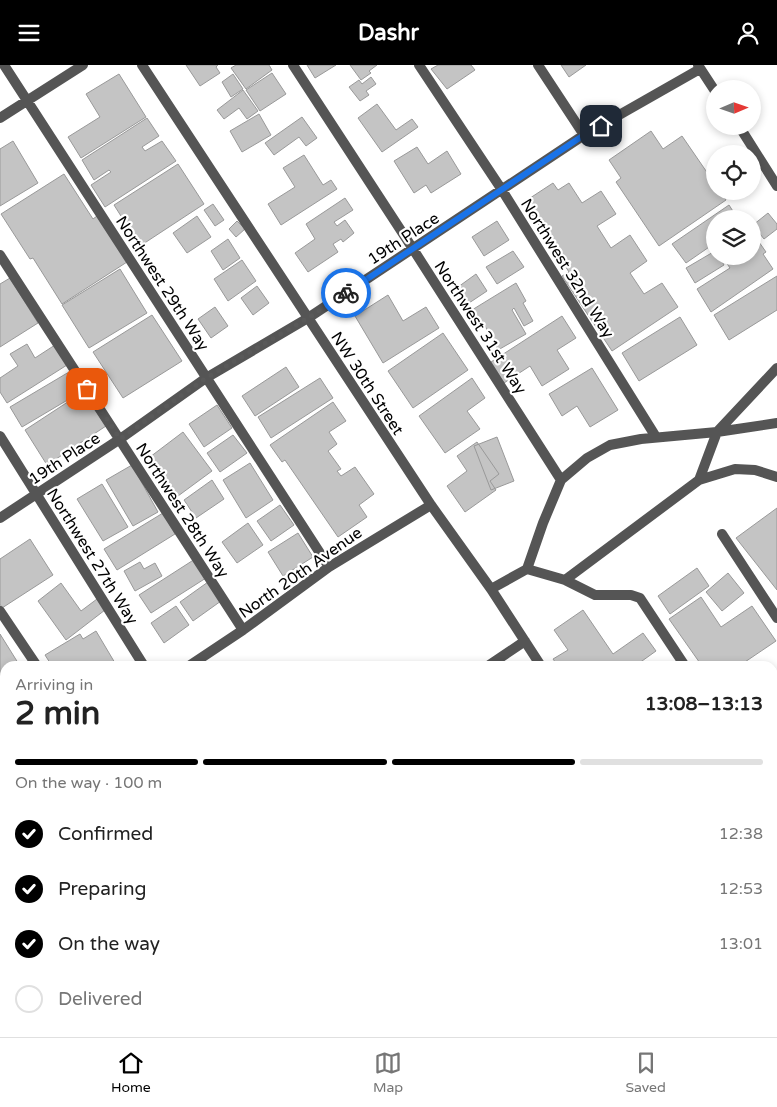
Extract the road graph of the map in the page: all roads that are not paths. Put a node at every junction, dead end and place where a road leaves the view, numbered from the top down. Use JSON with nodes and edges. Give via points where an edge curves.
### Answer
{"nodes":[{"id":1,"x":4,"y":65,"type":"edge"},
{"id":2,"x":83,"y":65,"type":"edge"},
{"id":3,"x":142,"y":65,"type":"edge"},
{"id":4,"x":293,"y":65,"type":"edge"},
{"id":5,"x":419,"y":65,"type":"edge"},
{"id":6,"x":538,"y":65,"type":"edge"},
{"id":7,"x":699,"y":67,"type":"edge"},
{"id":8,"x":708,"y":80,"type":"edge"},
{"id":9,"x":27,"y":101,"type":"junction"},
{"id":10,"x":0,"y":118,"type":"edge"},
{"id":11,"x":584,"y":135,"type":"junction"},
{"id":12,"x":745,"y":135,"type":"edge"},
{"id":13,"x":777,"y":186,"type":"edge"},
{"id":14,"x":502,"y":190,"type":"junction"},
{"id":15,"x":414,"y":249,"type":"junction"},
{"id":16,"x":0,"y":255,"type":"edge"},
{"id":17,"x":308,"y":318,"type":"junction"},
{"id":18,"x":777,"y":368,"type":"edge"},
{"id":19,"x":206,"y":378,"type":"junction"},
{"id":20,"x":777,"y":423,"type":"edge"},
{"id":21,"x":718,"y":432,"type":"junction"},
{"id":22,"x":0,"y":436,"type":"edge"},
{"id":23,"x":656,"y":437,"type":"junction"},
{"id":24,"x":120,"y":439,"type":"junction"},
{"id":25,"x":777,"y":477,"type":"edge"},
{"id":26,"x":561,"y":480,"type":"junction"},
{"id":27,"x":698,"y":480,"type":"junction"},
{"id":28,"x":37,"y":493,"type":"junction"},
{"id":29,"x":430,"y":505,"type":"junction"},
{"id":30,"x":0,"y":518,"type":"edge"},
{"id":31,"x":722,"y":534,"type":"dead end"},
{"id":32,"x":329,"y":567,"type":"junction"},
{"id":33,"x":527,"y":569,"type":"junction"},
{"id":34,"x":564,"y":580,"type":"junction"},
{"id":35,"x":490,"y":589,"type":"junction"},
{"id":36,"x":0,"y":611,"type":"edge"},
{"id":37,"x":777,"y":618,"type":"edge"},
{"id":38,"x":243,"y":629,"type":"junction"},
{"id":39,"x":525,"y":641,"type":"junction"},
{"id":40,"x":34,"y":661,"type":"edge"},
{"id":41,"x":141,"y":661,"type":"edge"},
{"id":42,"x":196,"y":661,"type":"edge"},
{"id":43,"x":495,"y":661,"type":"edge"},
{"id":44,"x":538,"y":661,"type":"edge"},
{"id":45,"x":682,"y":661,"type":"edge"}],
"edges":[{"from":1,"to":9,"type":"street","name":"Northwest 29th Way"},
{"from":2,"to":9,"type":"street"},
{"from":3,"to":17,"type":"street","name":"NW 30th Street"},
{"from":4,"to":15,"type":"street","name":"Northwest 31st Way"},
{"from":5,"to":14,"type":"street","name":"Northwest 32nd Way"},
{"from":6,"to":11,"type":"street"},
{"from":7,"to":8,"type":"street"},
{"from":7,"to":11,"type":"street","name":"19th Place"},
{"from":9,"to":10,"type":"street"},
{"from":9,"to":19,"type":"street","name":"Northwest 29th Way"},
{"from":11,"to":14,"type":"street","name":"19th Place"},
{"from":12,"to":13,"type":"street"},
{"from":14,"to":15,"type":"street","name":"19th Place"},
{"from":14,"to":23,"type":"street","name":"Northwest 32nd Way"},
{"from":15,"to":17,"type":"street","name":"19th Place"},
{"from":15,"to":26,"type":"street","name":"Northwest 31st Way"},
{"from":16,"to":24,"type":"street","name":"Northwest 28th Way"},
{"from":17,"to":19,"type":"street","name":"19th Place"},
{"from":17,"to":29,"type":"street","name":"NW 30th Street"},
{"from":18,"to":21,"type":"street"},
{"from":19,"to":24,"type":"street","name":"19th Place"},
{"from":19,"to":32,"type":"street","name":"Northwest 29th Way"},
{"from":20,"to":21,"type":"street"},
{"from":21,"to":23,"type":"street"},
{"from":21,"to":27,"type":"street"},
{"from":22,"to":28,"type":"street","name":"Northwest 27th Way"},
{"from":23,"to":26,"type":"street","via":[[610,445],[587,458]]},
{"from":24,"to":28,"type":"street","name":"19th Place"},
{"from":24,"to":38,"type":"street","name":"Northwest 28th Way"},
{"from":25,"to":27,"type":"street","via":[[755,470],[735,469]]},
{"from":26,"to":33,"type":"street"},
{"from":27,"to":34,"type":"street"},
{"from":28,"to":30,"type":"street","name":"19th Place"},
{"from":28,"to":41,"type":"street","name":"Northwest 27th Way"},
{"from":29,"to":32,"type":"street","name":"North 20th Avenue"},
{"from":29,"to":35,"type":"street","name":"NW 30th Street"},
{"from":31,"to":37,"type":"street"},
{"from":32,"to":38,"type":"street","name":"North 20th Avenue"},
{"from":33,"to":34,"type":"street"},
{"from":33,"to":35,"type":"street"},
{"from":34,"to":45,"type":"street","via":[[595,595],[640,598]]},
{"from":35,"to":39,"type":"street","name":"NW 30th Street"},
{"from":36,"to":40,"type":"street"},
{"from":38,"to":42,"type":"street","name":"North 20th Avenue"},
{"from":39,"to":43,"type":"street"},
{"from":39,"to":44,"type":"street","name":"NW 30th Street"}]}
